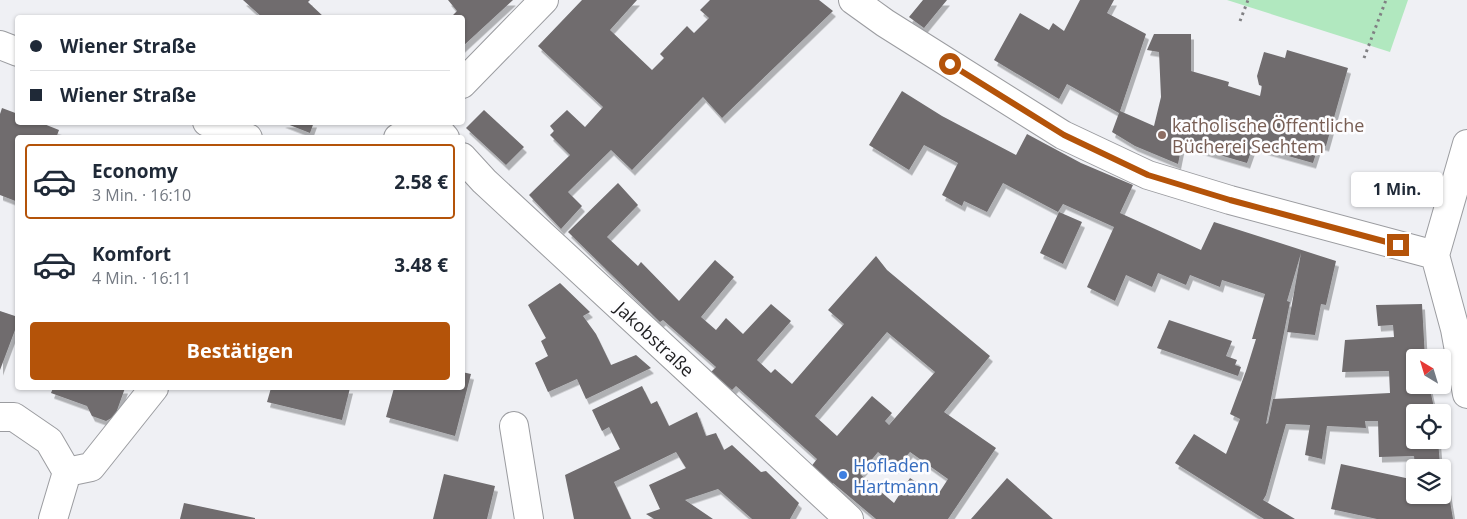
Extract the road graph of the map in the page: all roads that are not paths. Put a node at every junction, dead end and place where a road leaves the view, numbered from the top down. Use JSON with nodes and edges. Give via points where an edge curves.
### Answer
{"nodes":[{"id":1,"x":544,"y":0,"type":"edge"},
{"id":2,"x":853,"y":0,"type":"edge"},
{"id":3,"x":0,"y":46,"type":"edge"},
{"id":4,"x":15,"y":51,"type":"edge"},
{"id":5,"x":465,"y":81,"type":"edge"},
{"id":6,"x":216,"y":125,"type":"edge"},
{"id":7,"x":418,"y":125,"type":"edge"},
{"id":8,"x":434,"y":125,"type":"edge"},
{"id":9,"x":240,"y":135,"type":"edge"},
{"id":10,"x":403,"y":135,"type":"edge"},
{"id":11,"x":442,"y":135,"type":"edge"},
{"id":12,"x":1467,"y":144,"type":"edge"},
{"id":13,"x":465,"y":160,"type":"edge"},
{"id":14,"x":1435,"y":255,"type":"junction"},
{"id":15,"x":152,"y":390,"type":"edge"},
{"id":16,"x":1467,"y":394,"type":"edge"},
{"id":17,"x":0,"y":417,"type":"edge"},
{"id":18,"x":514,"y":426,"type":"dead end"},
{"id":19,"x":67,"y":472,"type":"junction"},
{"id":20,"x":53,"y":519,"type":"edge"},
{"id":21,"x":529,"y":519,"type":"edge"},
{"id":22,"x":849,"y":519,"type":"edge"}],
"edges":[{"from":1,"to":5,"type":"street"},
{"from":2,"to":14,"type":"street","via":[[1064,135],[1148,175]]},
{"from":3,"to":4,"type":"street"},
{"from":6,"to":9,"type":"street"},
{"from":7,"to":10,"type":"street"},
{"from":8,"to":11,"type":"street"},
{"from":12,"to":14,"type":"street"},
{"from":13,"to":22,"type":"street","name":"Jakobstraße"},
{"from":14,"to":16,"type":"street","via":[[1455,329]]},
{"from":15,"to":19,"type":"street","via":[[91,467]]},
{"from":17,"to":19,"type":"street","via":[[14,417],[49,441]]},
{"from":18,"to":21,"type":"street"},
{"from":19,"to":20,"type":"street"}]}
